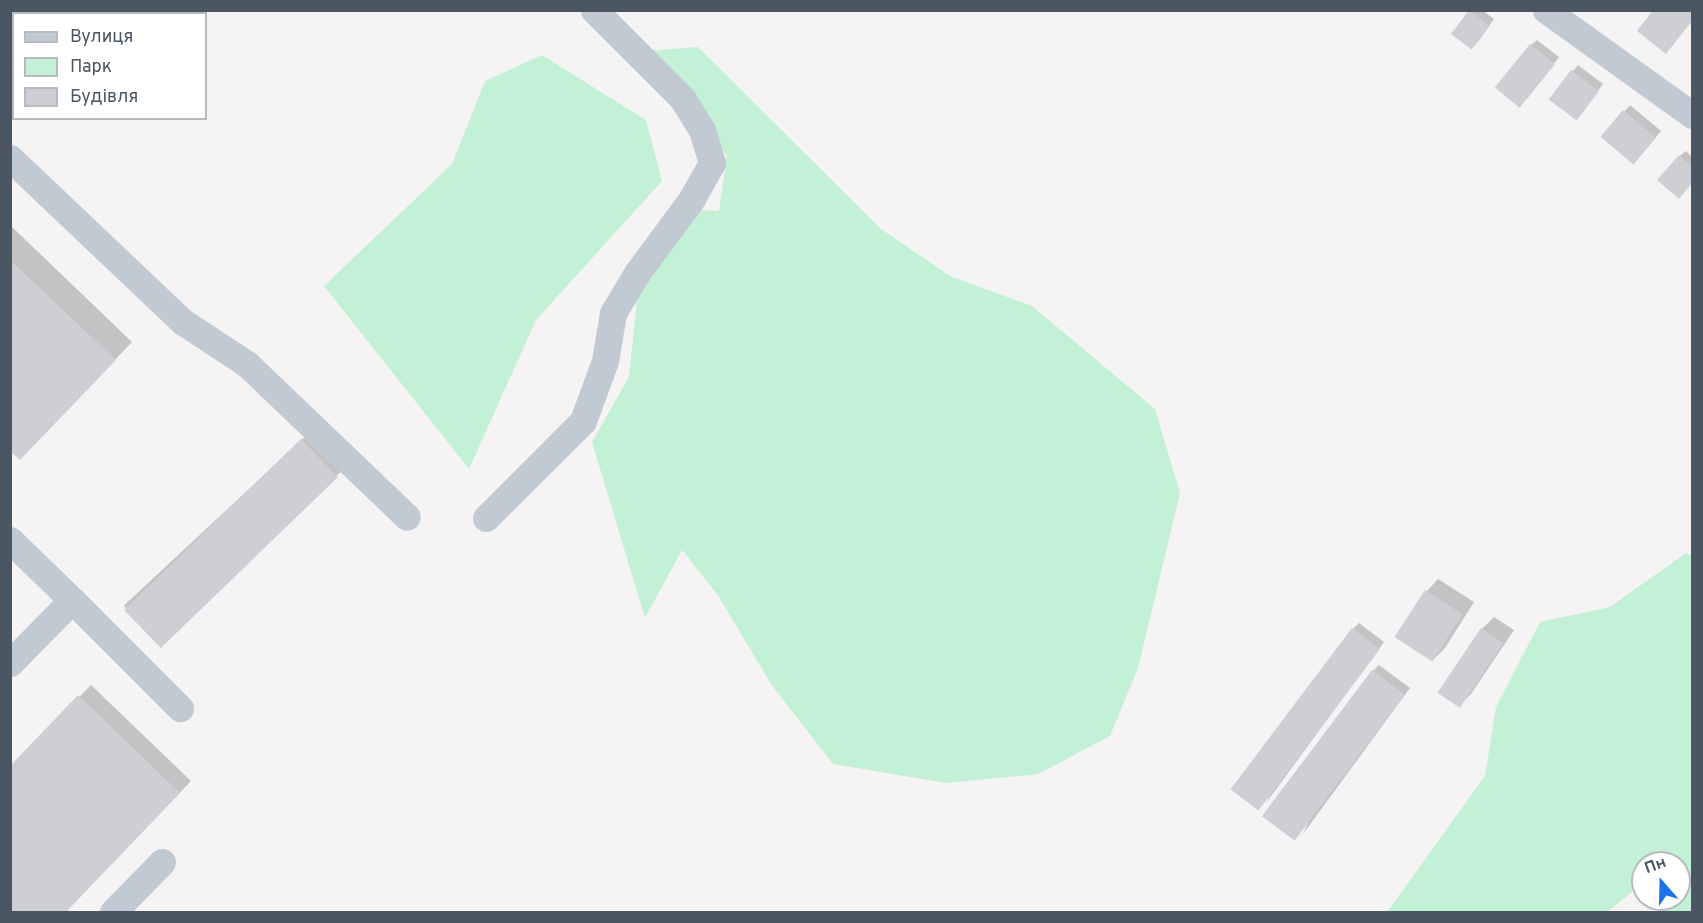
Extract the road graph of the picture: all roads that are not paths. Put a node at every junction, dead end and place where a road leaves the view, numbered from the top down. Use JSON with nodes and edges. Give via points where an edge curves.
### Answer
{"nodes":[{"id":1,"x":594,"y":10,"type":"edge"},
{"id":2,"x":1546,"y":10,"type":"edge"},
{"id":3,"x":1692,"y":115,"type":"edge"},
{"id":4,"x":10,"y":158,"type":"edge"},
{"id":5,"x":407,"y":517,"type":"dead end"},
{"id":6,"x":486,"y":518,"type":"dead end"},
{"id":7,"x":10,"y":540,"type":"edge"},
{"id":8,"x":72,"y":600,"type":"junction"},
{"id":9,"x":10,"y":663,"type":"edge"},
{"id":10,"x":180,"y":708,"type":"dead end"},
{"id":11,"x":162,"y":862,"type":"dead end"},
{"id":12,"x":113,"y":912,"type":"edge"}],
"edges":[{"from":1,"to":6,"type":"street","via":[[683,99],[702,130],[712,163],[613,313],[605,361],[583,421]]},
{"from":2,"to":3,"type":"street"},
{"from":4,"to":5,"type":"street","via":[[183,322],[247,364]]},
{"from":7,"to":8,"type":"street"},
{"from":8,"to":9,"type":"street"},
{"from":8,"to":10,"type":"street"},
{"from":11,"to":12,"type":"street"}]}
